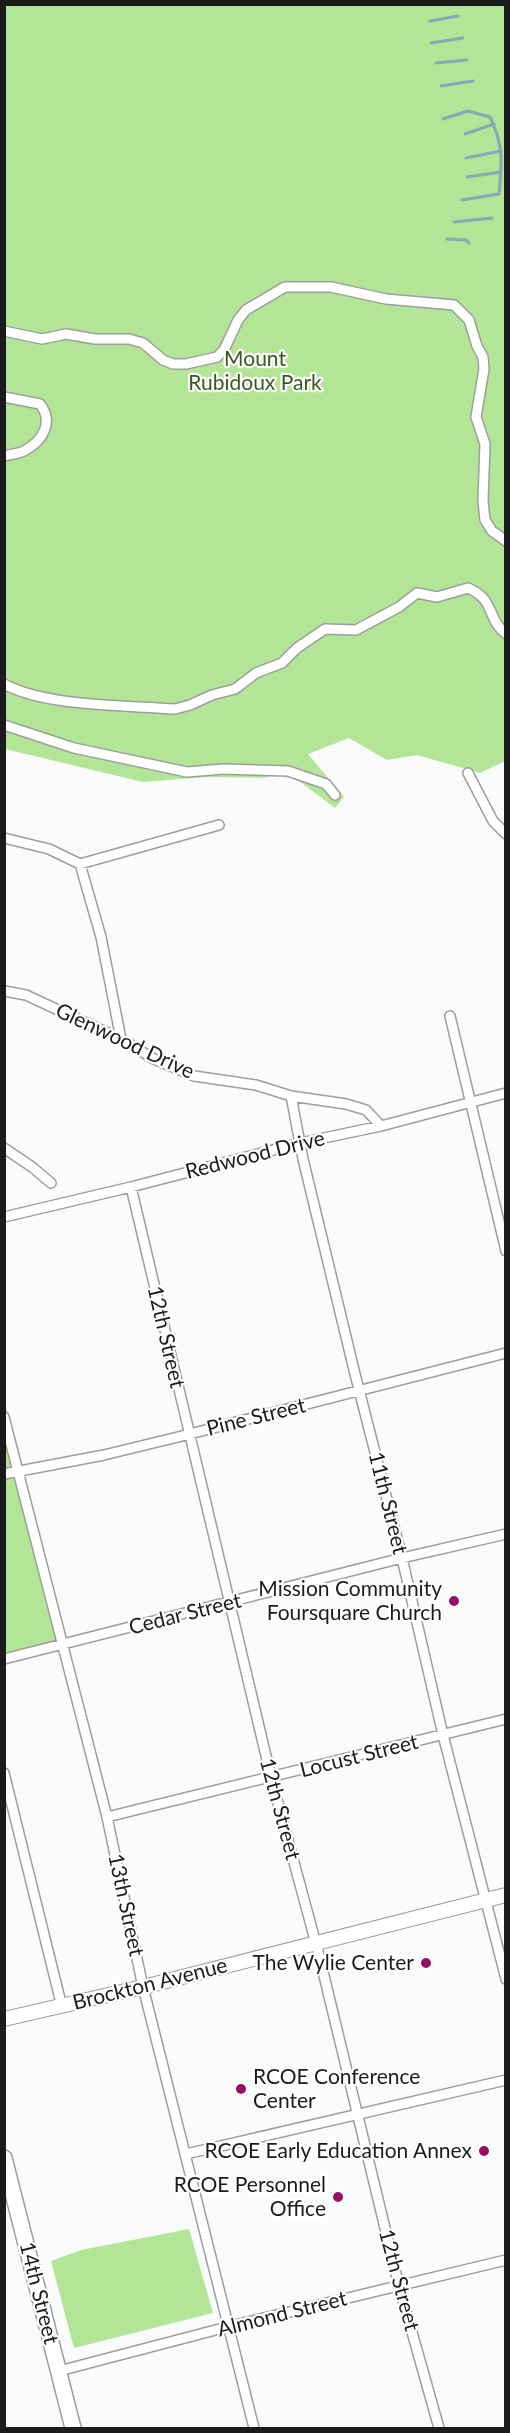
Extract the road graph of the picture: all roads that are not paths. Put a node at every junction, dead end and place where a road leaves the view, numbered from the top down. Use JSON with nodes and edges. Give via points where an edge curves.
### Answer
{"nodes":[{"id":1,"x":4,"y":331,"type":"edge"},
{"id":2,"x":4,"y":397,"type":"edge"},
{"id":3,"x":4,"y":456,"type":"edge"},
{"id":4,"x":506,"y":541,"type":"edge"},
{"id":5,"x":506,"y":634,"type":"edge"},
{"id":6,"x":4,"y":684,"type":"edge"},
{"id":7,"x":4,"y":725,"type":"edge"},
{"id":8,"x":468,"y":774,"type":"dead end"},
{"id":9,"x":335,"y":795,"type":"dead end"},
{"id":10,"x":219,"y":825,"type":"dead end"},
{"id":11,"x":506,"y":834,"type":"edge"},
{"id":12,"x":4,"y":838,"type":"edge"},
{"id":13,"x":80,"y":864,"type":"junction"},
{"id":14,"x":4,"y":991,"type":"edge"},
{"id":15,"x":450,"y":1016,"type":"dead end"},
{"id":16,"x":121,"y":1039,"type":"junction"},
{"id":17,"x":506,"y":1093,"type":"edge"},
{"id":18,"x":291,"y":1096,"type":"junction"},
{"id":19,"x":469,"y":1102,"type":"junction"},
{"id":20,"x":381,"y":1126,"type":"junction"},
{"id":21,"x":300,"y":1143,"type":"junction"},
{"id":22,"x":4,"y":1148,"type":"edge"},
{"id":23,"x":51,"y":1183,"type":"dead end"},
{"id":24,"x":131,"y":1187,"type":"junction"},
{"id":25,"x":4,"y":1217,"type":"edge"},
{"id":26,"x":506,"y":1251,"type":"edge"},
{"id":27,"x":506,"y":1353,"type":"edge"},
{"id":28,"x":359,"y":1391,"type":"junction"},
{"id":29,"x":4,"y":1417,"type":"edge"},
{"id":30,"x":190,"y":1434,"type":"junction"},
{"id":31,"x":18,"y":1471,"type":"junction"},
{"id":32,"x":4,"y":1474,"type":"edge"},
{"id":33,"x":506,"y":1534,"type":"edge"},
{"id":34,"x":402,"y":1558,"type":"junction"},
{"id":35,"x":231,"y":1602,"type":"junction"},
{"id":36,"x":64,"y":1645,"type":"junction"},
{"id":37,"x":4,"y":1659,"type":"edge"},
{"id":38,"x":506,"y":1719,"type":"edge"},
{"id":39,"x":443,"y":1735,"type":"junction"},
{"id":40,"x":4,"y":1773,"type":"edge"},
{"id":41,"x":271,"y":1777,"type":"junction"},
{"id":42,"x":107,"y":1817,"type":"junction"},
{"id":43,"x":506,"y":1895,"type":"edge"},
{"id":44,"x":485,"y":1901,"type":"junction"},
{"id":45,"x":315,"y":1942,"type":"junction"},
{"id":46,"x":506,"y":1980,"type":"edge"},
{"id":47,"x":143,"y":1987,"type":"junction"},
{"id":48,"x":62,"y":2007,"type":"junction"},
{"id":49,"x":4,"y":2019,"type":"edge"},
{"id":50,"x":506,"y":2080,"type":"edge"},
{"id":51,"x":358,"y":2113,"type":"junction"},
{"id":52,"x":186,"y":2154,"type":"junction"},
{"id":53,"x":4,"y":2158,"type":"edge"},
{"id":54,"x":506,"y":2260,"type":"edge"},
{"id":55,"x":399,"y":2286,"type":"junction"},
{"id":56,"x":228,"y":2327,"type":"junction"},
{"id":57,"x":59,"y":2371,"type":"junction"},
{"id":58,"x":73,"y":2428,"type":"edge"},
{"id":59,"x":254,"y":2428,"type":"edge"},
{"id":60,"x":439,"y":2428,"type":"edge"}],
"edges":[{"from":1,"to":4,"type":"street","via":[[42,339],[66,334],[129,339],[143,343],[173,364],[186,364],[217,357],[246,310],[285,287],[331,287],[386,299],[454,305],[469,320],[483,357],[476,417],[485,444],[485,520]]},
{"from":2,"to":3,"type":"street","via":[[40,404],[47,413],[47,428],[22,453]]},
{"from":5,"to":6,"type":"street","via":[[495,625],[486,599],[468,588],[437,597],[417,593],[356,630],[325,629],[282,663],[256,673],[235,689],[175,709],[41,698]]},
{"from":7,"to":9,"type":"street","via":[[74,748],[187,772],[288,771],[326,784]]},
{"from":8,"to":11,"type":"street","via":[[493,821]]},
{"from":10,"to":13,"type":"street"},
{"from":12,"to":13,"type":"street","via":[[50,849]]},
{"from":13,"to":16,"type":"street","via":[[101,937]]},
{"from":14,"to":16,"type":"street","name":"Glenwood Drive","via":[[26,994]]},
{"from":15,"to":19,"type":"street"},
{"from":16,"to":18,"type":"street","name":"Glenwood Drive","via":[[194,1076],[256,1085]]},
{"from":17,"to":19,"type":"street","name":"Redwood Drive"},
{"from":18,"to":20,"type":"street","name":"Glenwood Drive","via":[[366,1110]]},
{"from":18,"to":21,"type":"street","name":"11th Street"},
{"from":19,"to":20,"type":"street","name":"Redwood Drive"},
{"from":19,"to":26,"type":"street"},
{"from":20,"to":21,"type":"street","name":"Redwood Drive"},
{"from":21,"to":24,"type":"street","name":"Redwood Drive"},
{"from":21,"to":28,"type":"street","name":"11th Street"},
{"from":22,"to":23,"type":"street"},
{"from":24,"to":25,"type":"street","name":"Redwood Drive"},
{"from":24,"to":30,"type":"street","name":"12th Street"},
{"from":27,"to":28,"type":"street","name":"Pine Street"},
{"from":28,"to":30,"type":"street","name":"Pine Street"},
{"from":28,"to":34,"type":"street","name":"11th Street"},
{"from":29,"to":31,"type":"street","name":"13th Street"},
{"from":30,"to":31,"type":"street","name":"Pine Street"},
{"from":30,"to":35,"type":"street","name":"12th Street"},
{"from":31,"to":32,"type":"street","name":"Pine Street"},
{"from":31,"to":36,"type":"street","name":"13th Street"},
{"from":33,"to":34,"type":"street","name":"Cedar Street"},
{"from":34,"to":35,"type":"street","name":"Cedar Street"},
{"from":34,"to":39,"type":"street","name":"11th Street"},
{"from":35,"to":36,"type":"street","name":"Cedar Street"},
{"from":35,"to":41,"type":"street","name":"12th Street"},
{"from":36,"to":37,"type":"street","name":"Cedar Street"},
{"from":36,"to":42,"type":"street","name":"13th Street"},
{"from":38,"to":39,"type":"street","name":"Locust Street"},
{"from":39,"to":41,"type":"street","name":"Locust Street"},
{"from":39,"to":44,"type":"street","name":"11th Street"},
{"from":40,"to":48,"type":"street"},
{"from":41,"to":42,"type":"street","name":"Locust Street"},
{"from":41,"to":45,"type":"street","name":"12th Street"},
{"from":42,"to":47,"type":"street","name":"13th Street"},
{"from":43,"to":44,"type":"main road","name":"Brockton Avenue"},
{"from":44,"to":45,"type":"main road","name":"Brockton Avenue"},
{"from":44,"to":46,"type":"street","name":"11th Street"},
{"from":45,"to":47,"type":"main road","name":"Brockton Avenue"},
{"from":45,"to":51,"type":"street","name":"12th Street"},
{"from":47,"to":48,"type":"main road","name":"Brockton Avenue"},
{"from":47,"to":52,"type":"street","name":"13th Street"},
{"from":48,"to":49,"type":"main road","name":"Brockton Avenue"},
{"from":50,"to":51,"type":"street"},
{"from":51,"to":52,"type":"street"},
{"from":51,"to":55,"type":"street","name":"12th Street"},
{"from":52,"to":56,"type":"street","name":"13th Street"},
{"from":53,"to":57,"type":"main road","name":"14th Street"},
{"from":54,"to":55,"type":"street","name":"Almond Street"},
{"from":55,"to":56,"type":"street","name":"Almond Street"},
{"from":55,"to":60,"type":"street","name":"12th Street"},
{"from":56,"to":57,"type":"street","name":"Almond Street"},
{"from":56,"to":59,"type":"street","name":"13th Street"},
{"from":57,"to":58,"type":"main road","name":"14th Street"}]}
